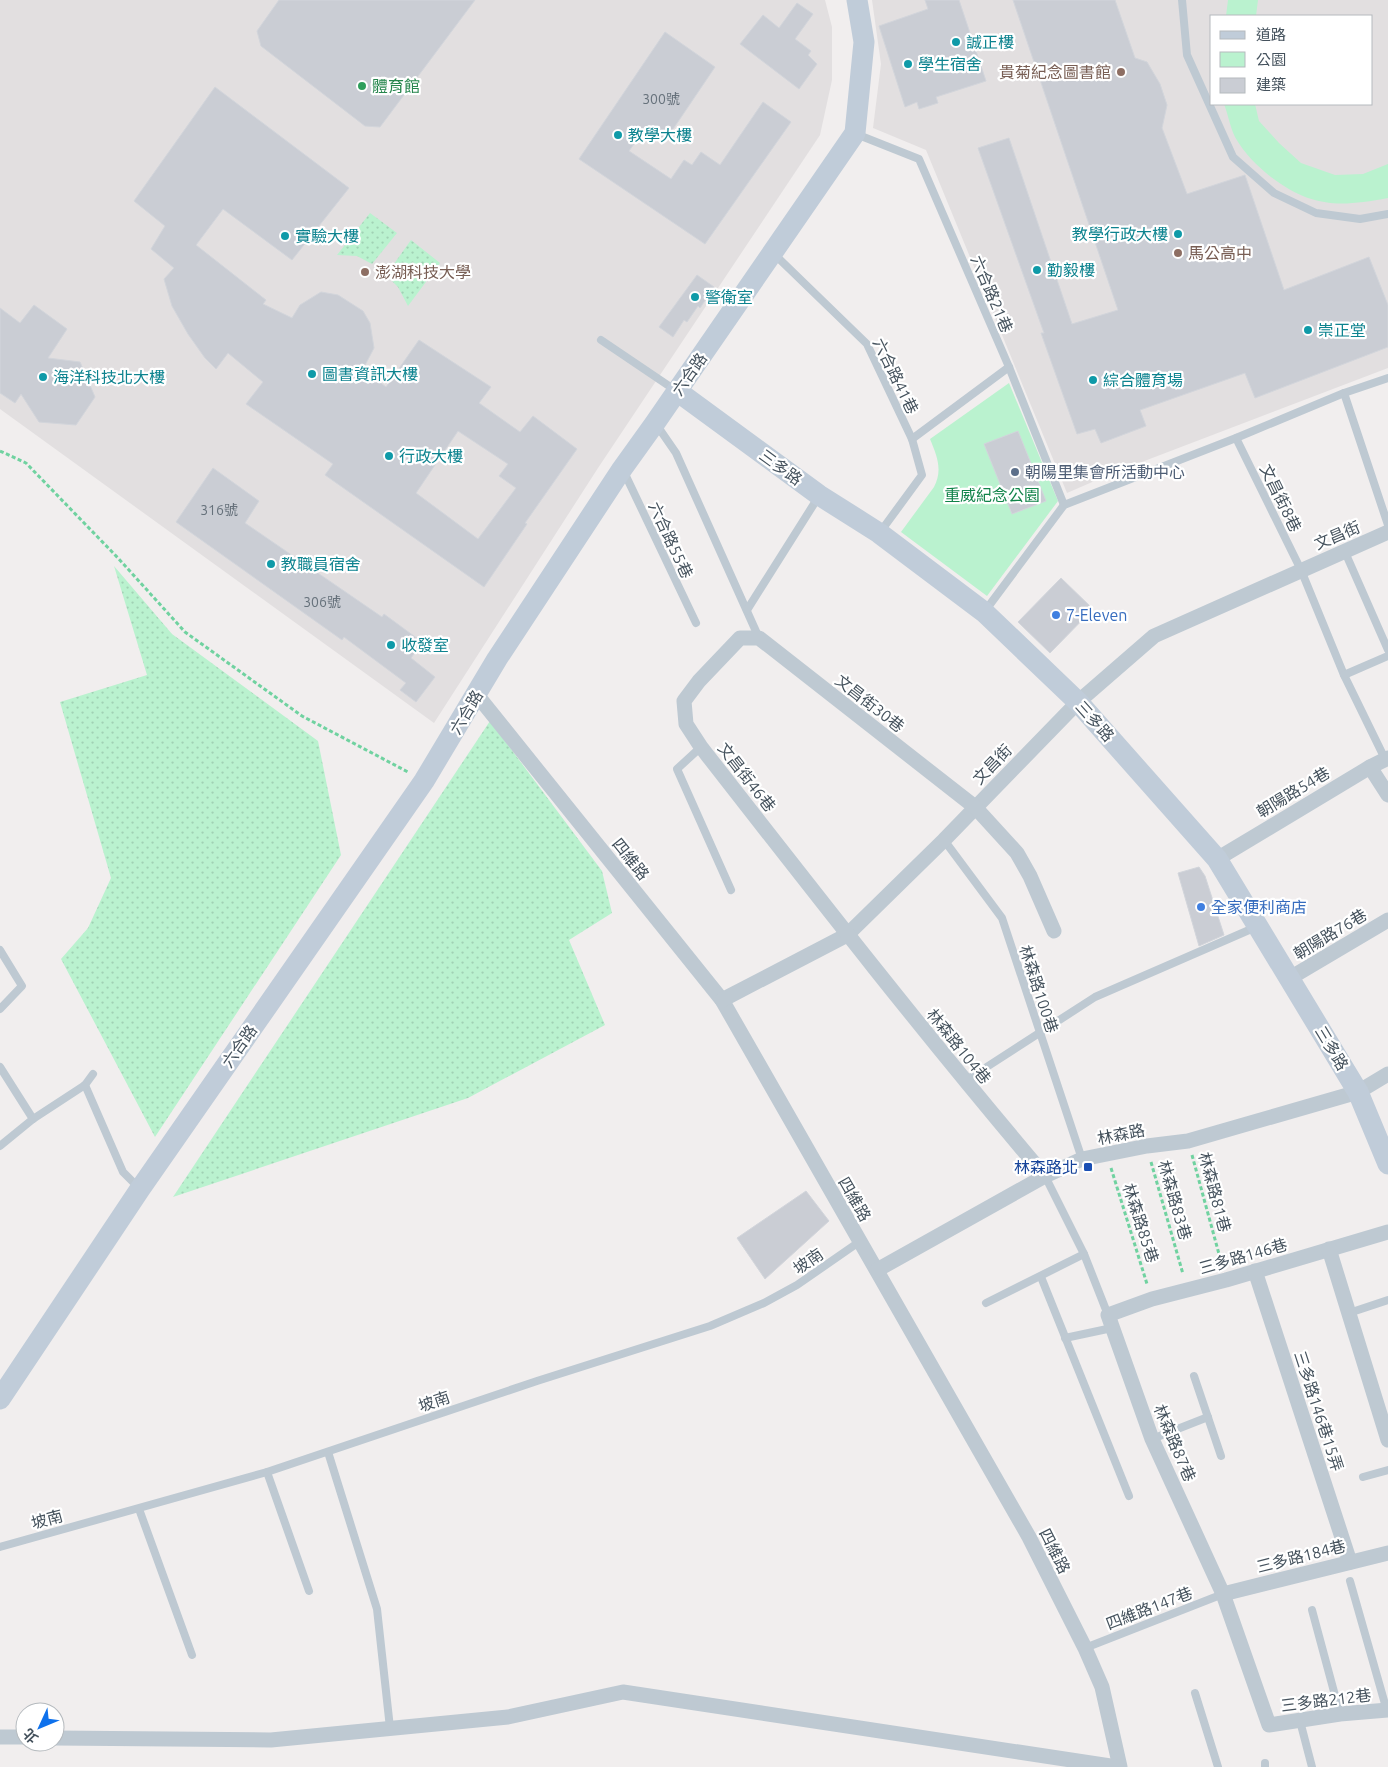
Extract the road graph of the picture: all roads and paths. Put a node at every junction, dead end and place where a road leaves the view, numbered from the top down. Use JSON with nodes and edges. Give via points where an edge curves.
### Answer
{"nodes":[{"id":1,"x":857,"y":0,"type":"edge"},
{"id":2,"x":1182,"y":0,"type":"edge"},
{"id":3,"x":855,"y":134,"type":"junction"},
{"id":4,"x":1388,"y":214,"type":"edge"},
{"id":5,"x":773,"y":253,"type":"junction"},
{"id":6,"x":601,"y":340,"type":"dead end"},
{"id":7,"x":1009,"y":367,"type":"junction"},
{"id":8,"x":1388,"y":378,"type":"edge"},
{"id":9,"x":677,"y":391,"type":"junction"},
{"id":10,"x":1344,"y":393,"type":"junction"},
{"id":11,"x":655,"y":423,"type":"junction"},
{"id":12,"x":1236,"y":438,"type":"junction"},
{"id":13,"x":912,"y":440,"type":"junction"},
{"id":14,"x":0,"y":451,"type":"edge"},
{"id":15,"x":622,"y":469,"type":"junction"},
{"id":16,"x":819,"y":495,"type":"junction"},
{"id":17,"x":1064,"y":505,"type":"junction"},
{"id":18,"x":1388,"y":525,"type":"edge"},
{"id":19,"x":1388,"y":532,"type":"edge"},
{"id":20,"x":879,"y":533,"type":"junction"},
{"id":21,"x":1345,"y":552,"type":"junction"},
{"id":22,"x":1300,"y":570,"type":"junction"},
{"id":23,"x":747,"y":610,"type":"junction"},
{"id":24,"x":984,"y":612,"type":"junction"},
{"id":25,"x":696,"y":623,"type":"dead end"},
{"id":26,"x":759,"y":638,"type":"junction"},
{"id":27,"x":1388,"y":650,"type":"edge"},
{"id":28,"x":1388,"y":656,"type":"edge"},
{"id":29,"x":1344,"y":676,"type":"junction"},
{"id":30,"x":477,"y":696,"type":"junction"},
{"id":31,"x":1078,"y":702,"type":"junction"},
{"id":32,"x":701,"y":747,"type":"junction"},
{"id":33,"x":1387,"y":759,"type":"edge"},
{"id":34,"x":1370,"y":767,"type":"junction"},
{"id":35,"x":424,"y":780,"type":"junction"},
{"id":36,"x":1388,"y":795,"type":"edge"},
{"id":37,"x":975,"y":807,"type":"junction"},
{"id":38,"x":944,"y":840,"type":"junction"},
{"id":39,"x":1217,"y":858,"type":"junction"},
{"id":40,"x":731,"y":890,"type":"dead end"},
{"id":41,"x":1388,"y":920,"type":"edge"},
{"id":42,"x":1258,"y":926,"type":"junction"},
{"id":43,"x":1054,"y":931,"type":"dead end"},
{"id":44,"x":847,"y":935,"type":"junction"},
{"id":45,"x":0,"y":950,"type":"edge"},
{"id":46,"x":1290,"y":978,"type":"junction"},
{"id":47,"x":722,"y":1000,"type":"junction"},
{"id":48,"x":0,"y":1009,"type":"edge"},
{"id":49,"x":1039,"y":1032,"type":"junction"},
{"id":50,"x":0,"y":1067,"type":"edge"},
{"id":51,"x":93,"y":1074,"type":"dead end"},
{"id":52,"x":1388,"y":1074,"type":"edge"},
{"id":53,"x":964,"y":1081,"type":"junction"},
{"id":54,"x":85,"y":1084,"type":"junction"},
{"id":55,"x":1358,"y":1092,"type":"junction"},
{"id":56,"x":33,"y":1118,"type":"junction"},
{"id":57,"x":1188,"y":1141,"type":"junction"},
{"id":58,"x":0,"y":1146,"type":"edge"},
{"id":59,"x":1147,"y":1146,"type":"junction"},
{"id":60,"x":1106,"y":1155,"type":"junction"},
{"id":61,"x":1082,"y":1159,"type":"junction"},
{"id":62,"x":1388,"y":1164,"type":"edge"},
{"id":63,"x":1045,"y":1176,"type":"junction"},
{"id":64,"x":140,"y":1189,"type":"junction"},
{"id":65,"x":1388,"y":1232,"type":"edge"},
{"id":66,"x":859,"y":1242,"type":"junction"},
{"id":67,"x":1329,"y":1250,"type":"junction"},
{"id":68,"x":1084,"y":1254,"type":"junction"},
{"id":69,"x":877,"y":1270,"type":"junction"},
{"id":70,"x":1255,"y":1271,"type":"junction"},
{"id":71,"x":1041,"y":1277,"type":"junction"},
{"id":72,"x":1226,"y":1280,"type":"junction"},
{"id":73,"x":1188,"y":1289,"type":"junction"},
{"id":74,"x":1152,"y":1299,"type":"junction"},
{"id":75,"x":1388,"y":1300,"type":"edge"},
{"id":76,"x":986,"y":1303,"type":"dead end"},
{"id":77,"x":1349,"y":1313,"type":"junction"},
{"id":78,"x":1110,"y":1321,"type":"junction"},
{"id":79,"x":1066,"y":1338,"type":"junction"},
{"id":80,"x":1194,"y":1376,"type":"dead end"},
{"id":81,"x":0,"y":1399,"type":"edge"},
{"id":82,"x":1208,"y":1417,"type":"junction"},
{"id":83,"x":1152,"y":1439,"type":"junction"},
{"id":84,"x":1388,"y":1440,"type":"edge"},
{"id":85,"x":328,"y":1452,"type":"junction"},
{"id":86,"x":1221,"y":1456,"type":"dead end"},
{"id":87,"x":1388,"y":1470,"type":"edge"},
{"id":88,"x":267,"y":1472,"type":"junction"},
{"id":89,"x":1363,"y":1477,"type":"dead end"},
{"id":90,"x":1128,"y":1496,"type":"dead end"},
{"id":91,"x":138,"y":1509,"type":"junction"},
{"id":92,"x":0,"y":1547,"type":"edge"},
{"id":93,"x":1388,"y":1553,"type":"edge"},
{"id":94,"x":1350,"y":1562,"type":"junction"},
{"id":95,"x":1350,"y":1581,"type":"dead end"},
{"id":96,"x":310,"y":1591,"type":"dead end"},
{"id":97,"x":1223,"y":1594,"type":"junction"},
{"id":98,"x":1312,"y":1610,"type":"dead end"},
{"id":99,"x":1085,"y":1648,"type":"junction"},
{"id":100,"x":192,"y":1655,"type":"dead end"},
{"id":101,"x":1195,"y":1693,"type":"dead end"},
{"id":102,"x":1388,"y":1710,"type":"edge"},
{"id":103,"x":1340,"y":1714,"type":"junction"},
{"id":104,"x":1300,"y":1721,"type":"junction"},
{"id":105,"x":1269,"y":1725,"type":"joint"},
{"id":106,"x":390,"y":1728,"type":"junction"},
{"id":107,"x":0,"y":1737,"type":"edge"},
{"id":108,"x":15,"y":1737,"type":"edge"},
{"id":109,"x":65,"y":1738,"type":"edge"},
{"id":110,"x":1118,"y":1767,"type":"edge"},
{"id":111,"x":1218,"y":1767,"type":"edge"},
{"id":112,"x":1312,"y":1767,"type":"edge"}],
"edges":[{"from":1,"to":3,"type":"street","name":"六合路","via":[[864,42]]},
{"from":2,"to":4,"type":"lane","via":[[1187,55],[1233,157],[1274,193],[1316,213],[1360,219]]},
{"from":3,"to":5,"type":"street","name":"六合路"},
{"from":3,"to":7,"type":"lane","name":"六合路21巷","via":[[919,159]]},
{"from":5,"to":9,"type":"street","name":"六合路"},
{"from":5,"to":13,"type":"lane","name":"六合路41巷","via":[[867,344]]},
{"from":6,"to":9,"type":"lane"},
{"from":7,"to":13,"type":"lane"},
{"from":7,"to":17,"type":"lane","name":"六合路21巷"},
{"from":8,"to":10,"type":"lane"},
{"from":9,"to":11,"type":"street","name":"六合路"},
{"from":9,"to":16,"type":"street","name":"三多路"},
{"from":10,"to":12,"type":"lane"},
{"from":10,"to":18,"type":"lane"},
{"from":11,"to":15,"type":"street","name":"六合路"},
{"from":11,"to":23,"type":"lane","via":[[676,452]]},
{"from":12,"to":17,"type":"lane"},
{"from":12,"to":22,"type":"lane","name":"文昌街8巷"},
{"from":13,"to":20,"type":"lane","name":"六合路41巷","via":[[922,474]]},
{"from":14,"to":35,"type":"path","via":[[26,463],[185,632],[302,716]]},
{"from":15,"to":25,"type":"lane","name":"六合路55巷"},
{"from":15,"to":30,"type":"street","name":"六合路","via":[[497,659]]},
{"from":16,"to":20,"type":"street","name":"三多路"},
{"from":16,"to":23,"type":"lane"},
{"from":17,"to":24,"type":"lane"},
{"from":19,"to":21,"type":"street","name":"文昌街"},
{"from":20,"to":24,"type":"street","name":"三多路"},
{"from":21,"to":22,"type":"street","name":"文昌街"},
{"from":21,"to":27,"type":"lane"},
{"from":22,"to":29,"type":"lane"},
{"from":22,"to":31,"type":"street","name":"文昌街","via":[[1154,636]]},
{"from":23,"to":26,"type":"lane"},
{"from":24,"to":31,"type":"street","name":"三多路"},
{"from":26,"to":32,"type":"street","name":"文昌街46巷","via":[[740,638],[684,701],[686,724]]},
{"from":26,"to":37,"type":"street","name":"文昌街30巷"},
{"from":28,"to":29,"type":"lane"},
{"from":29,"to":33,"type":"lane"},
{"from":30,"to":35,"type":"street","name":"六合路"},
{"from":30,"to":47,"type":"street","name":"四維路"},
{"from":31,"to":37,"type":"street","name":"文昌街"},
{"from":31,"to":39,"type":"street","name":"三多路"},
{"from":32,"to":40,"type":"lane","via":[[677,770]]},
{"from":32,"to":44,"type":"street","name":"文昌街46巷"},
{"from":33,"to":34,"type":"street","name":"朝陽路54巷"},
{"from":34,"to":36,"type":"street"},
{"from":34,"to":39,"type":"street","name":"朝陽路54巷"},
{"from":35,"to":64,"type":"street","name":"六合路"},
{"from":37,"to":38,"type":"street","name":"文昌街"},
{"from":37,"to":43,"type":"street","name":"文昌街30巷","via":[[1017,853]]},
{"from":38,"to":44,"type":"street","name":"文昌街"},
{"from":38,"to":49,"type":"lane","name":"林森路100巷","via":[[1002,918]]},
{"from":39,"to":42,"type":"street","name":"三多路"},
{"from":41,"to":46,"type":"street","name":"朝陽路76巷"},
{"from":42,"to":46,"type":"street","name":"三多路"},
{"from":42,"to":49,"type":"lane","via":[[1094,997]]},
{"from":44,"to":47,"type":"street","name":"文昌街"},
{"from":44,"to":53,"type":"street","name":"林森路104巷"},
{"from":45,"to":48,"type":"lane","via":[[22,986]]},
{"from":46,"to":55,"type":"street","name":"三多路"},
{"from":47,"to":66,"type":"street","name":"四維路"},
{"from":49,"to":53,"type":"lane"},
{"from":49,"to":61,"type":"lane","name":"林森路100巷"},
{"from":50,"to":56,"type":"lane"},
{"from":51,"to":54,"type":"lane"},
{"from":52,"to":55,"type":"street","name":"林森路"},
{"from":53,"to":63,"type":"street","name":"林森路104巷"},
{"from":54,"to":56,"type":"lane"},
{"from":54,"to":64,"type":"lane","via":[[123,1172]]},
{"from":55,"to":57,"type":"street","name":"林森路"},
{"from":55,"to":62,"type":"street","name":"三多路"},
{"from":56,"to":58,"type":"lane"},
{"from":57,"to":59,"type":"street","name":"林森路"},
{"from":57,"to":72,"type":"path","name":"林森路81巷"},
{"from":59,"to":60,"type":"street","name":"林森路"},
{"from":59,"to":73,"type":"path","name":"林森路83巷"},
{"from":60,"to":61,"type":"street","name":"林森路"},
{"from":60,"to":74,"type":"path","name":"林森路85巷"},
{"from":61,"to":63,"type":"street","name":"林森路"},
{"from":63,"to":68,"type":"lane","name":"林森路87巷"},
{"from":63,"to":69,"type":"street","name":"林森路"},
{"from":64,"to":81,"type":"street","name":"六合路"},
{"from":65,"to":67,"type":"street","name":"三多路146巷"},
{"from":66,"to":69,"type":"street","name":"四維路"},
{"from":66,"to":85,"type":"lane","name":"坡南","via":[[797,1285],[710,1326]]},
{"from":67,"to":70,"type":"street","name":"三多路146巷"},
{"from":67,"to":77,"type":"street"},
{"from":68,"to":71,"type":"lane"},
{"from":68,"to":78,"type":"lane","name":"林森路87巷"},
{"from":69,"to":99,"type":"street","name":"四維路","via":[[1029,1537]]},
{"from":70,"to":72,"type":"street","name":"三多路146巷"},
{"from":70,"to":94,"type":"street","name":"三多路146巷15弄"},
{"from":71,"to":76,"type":"lane"},
{"from":71,"to":79,"type":"lane"},
{"from":72,"to":73,"type":"street","name":"三多路146巷"},
{"from":73,"to":74,"type":"street","name":"三多路146巷"},
{"from":74,"to":78,"type":"street","name":"三多路146巷"},
{"from":75,"to":77,"type":"lane"},
{"from":77,"to":84,"type":"street"},
{"from":78,"to":79,"type":"lane"},
{"from":78,"to":83,"type":"street","name":"林森路87巷"},
{"from":79,"to":90,"type":"lane"},
{"from":80,"to":82,"type":"lane"},
{"from":82,"to":83,"type":"lane"},
{"from":82,"to":86,"type":"lane"},
{"from":83,"to":97,"type":"street","name":"林森路87巷"},
{"from":85,"to":88,"type":"lane","name":"坡南"},
{"from":85,"to":106,"type":"lane","via":[[377,1609]]},
{"from":87,"to":89,"type":"lane"},
{"from":88,"to":91,"type":"lane","name":"坡南"},
{"from":88,"to":96,"type":"lane"},
{"from":91,"to":92,"type":"lane","name":"坡南"},
{"from":91,"to":100,"type":"lane"},
{"from":93,"to":94,"type":"street","name":"三多路184巷"},
{"from":94,"to":97,"type":"street","name":"三多路184巷"},
{"from":95,"to":102,"type":"lane"},
{"from":97,"to":99,"type":"lane","name":"四維路147巷"},
{"from":97,"to":105,"type":"street","name":"林森路87巷"},
{"from":98,"to":103,"type":"lane"},
{"from":99,"to":110,"type":"street","name":"四維路","via":[[1102,1687]]},
{"from":101,"to":111,"type":"lane"},
{"from":102,"to":103,"type":"street","name":"三多路212巷"},
{"from":103,"to":104,"type":"street","name":"三多路212巷"},
{"from":104,"to":105,"type":"street","name":"三多路212巷"},
{"from":104,"to":112,"type":"lane"},
{"from":106,"to":109,"type":"street","via":[[271,1740]]},
{"from":106,"to":110,"type":"street","via":[[508,1717],[623,1692]]},
{"from":107,"to":108,"type":"street"}]}
